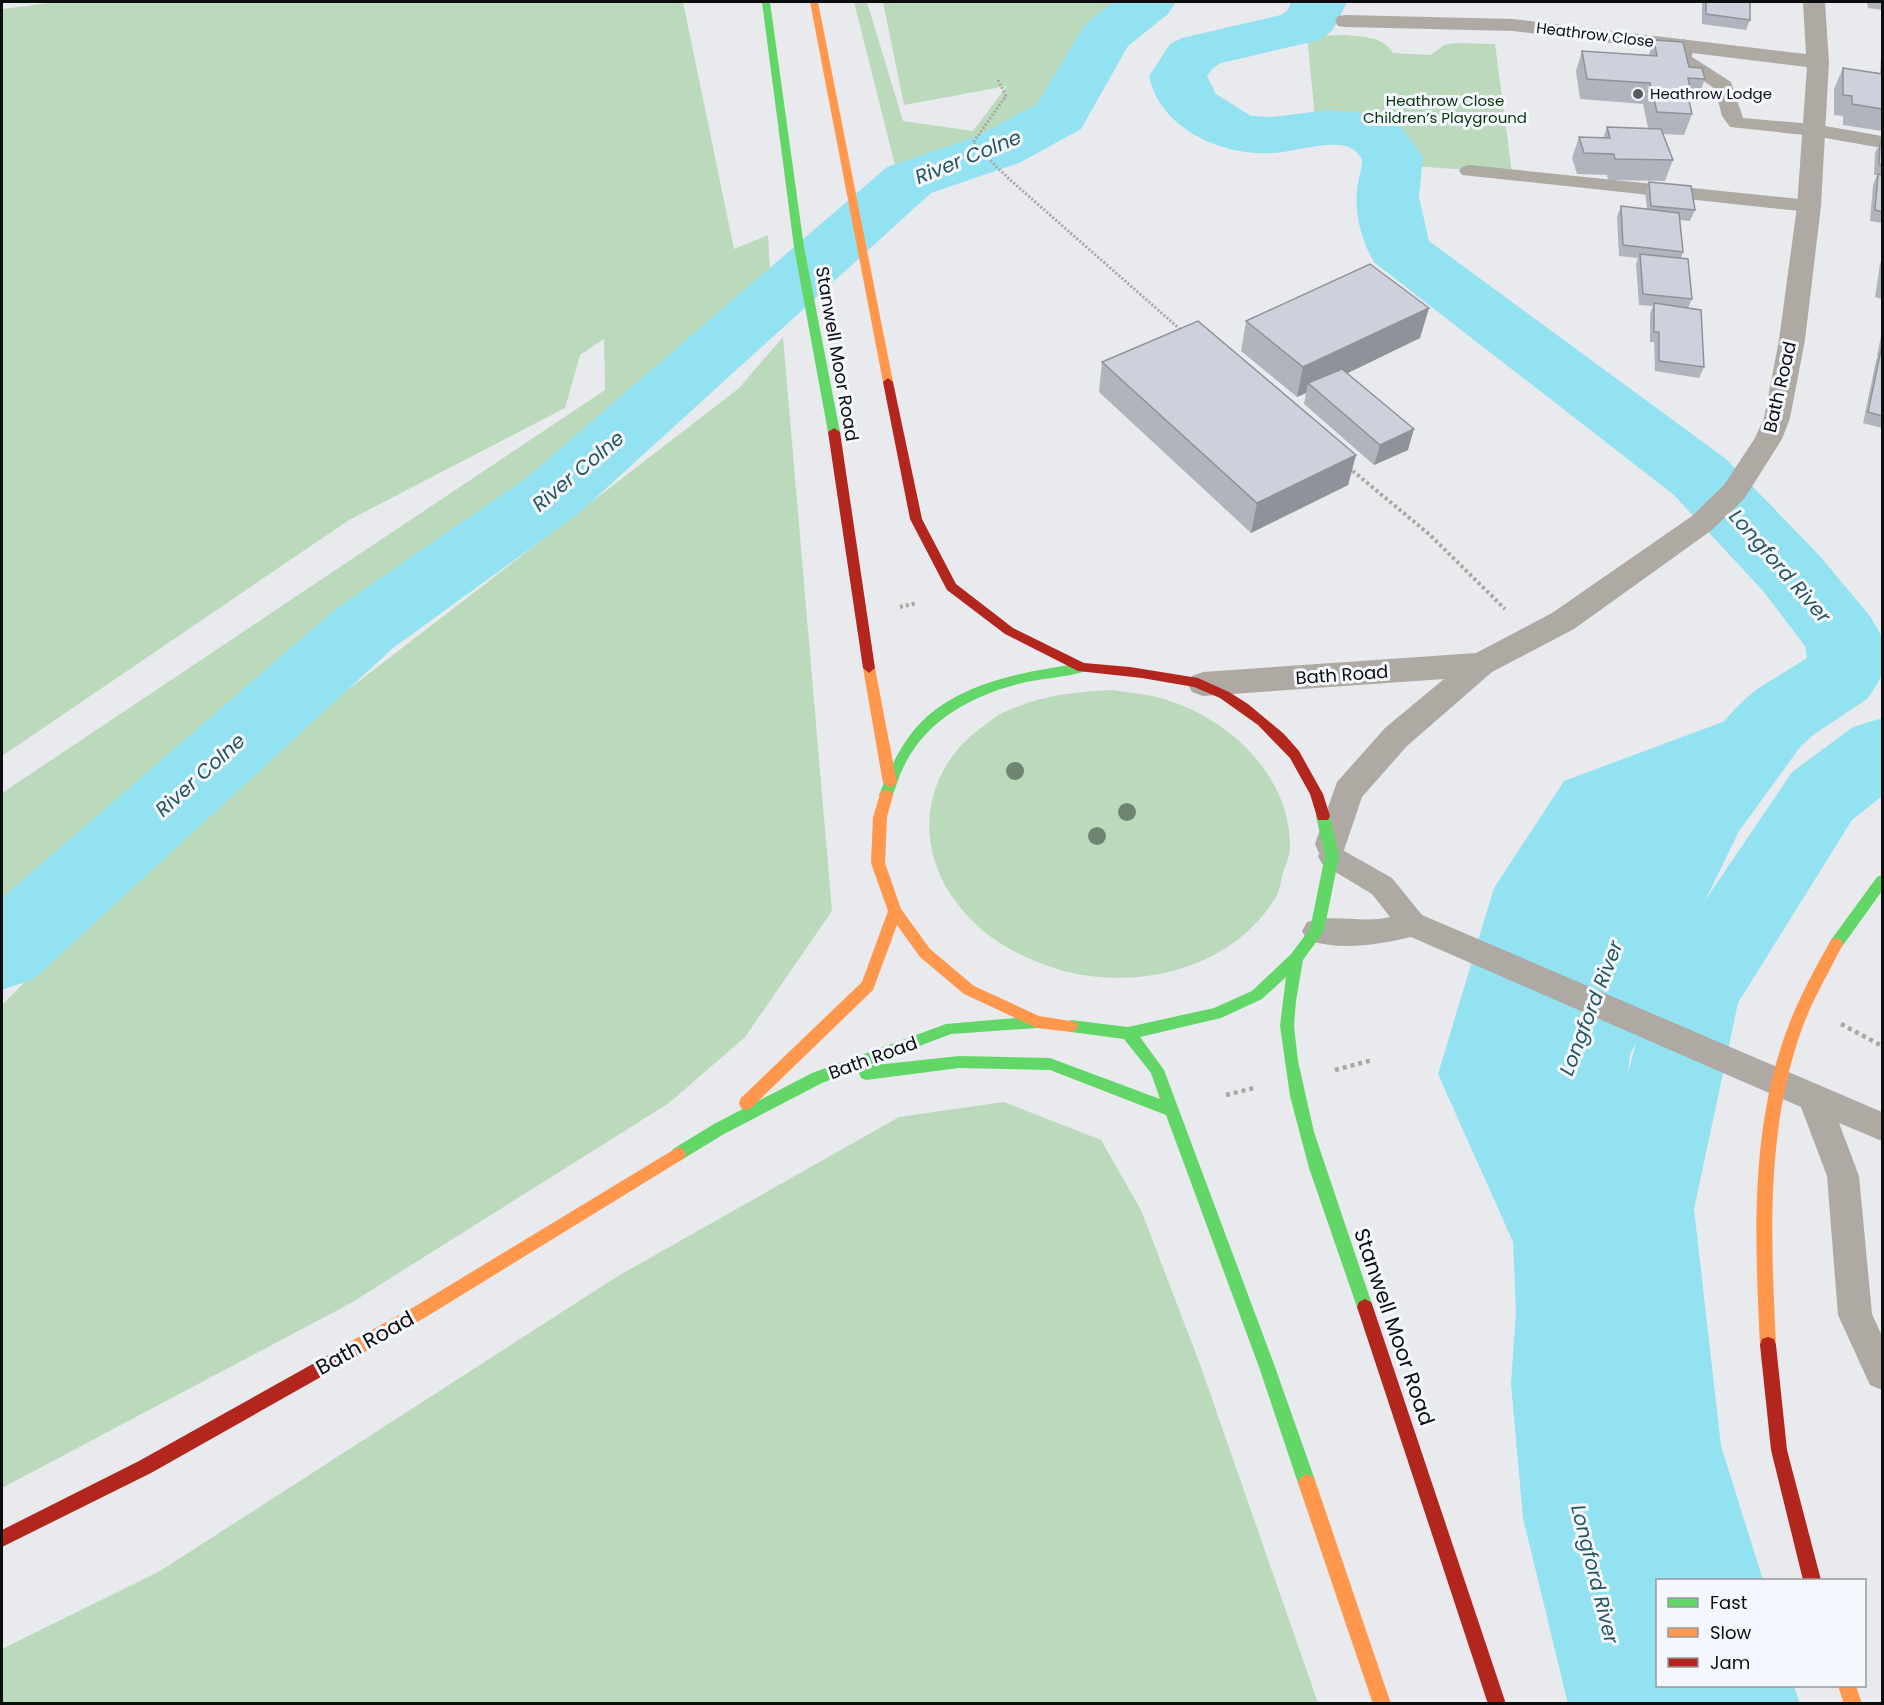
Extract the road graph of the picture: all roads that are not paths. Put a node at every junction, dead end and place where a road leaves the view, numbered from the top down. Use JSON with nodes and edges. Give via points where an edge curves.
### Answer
{"nodes":[{"id":1,"x":766,"y":2,"type":"edge"},
{"id":2,"x":814,"y":2,"type":"edge"},
{"id":3,"x":1814,"y":2,"type":"edge"},
{"id":4,"x":1346,"y":21,"type":"dead end"},
{"id":5,"x":1408,"y":23,"type":"junction"},
{"id":6,"x":1415,"y":45,"type":"dead end"},
{"id":7,"x":1684,"y":45,"type":"junction"},
{"id":8,"x":1818,"y":62,"type":"junction"},
{"id":9,"x":1814,"y":130,"type":"junction"},
{"id":10,"x":1882,"y":142,"type":"edge"},
{"id":11,"x":1469,"y":171,"type":"dead end"},
{"id":12,"x":1809,"y":206,"type":"junction"},
{"id":13,"x":1481,"y":664,"type":"junction"},
{"id":14,"x":1082,"y":668,"type":"junction"},
{"id":15,"x":1203,"y":684,"type":"junction"},
{"id":16,"x":890,"y":783,"type":"junction"},
{"id":17,"x":1332,"y":850,"type":"junction"},
{"id":18,"x":1882,"y":881,"type":"edge"},
{"id":19,"x":895,"y":911,"type":"junction"},
{"id":20,"x":1419,"y":926,"type":"junction"},
{"id":21,"x":1317,"y":930,"type":"junction"},
{"id":22,"x":1296,"y":958,"type":"junction"},
{"id":23,"x":1037,"y":1022,"type":"junction"},
{"id":24,"x":1128,"y":1033,"type":"junction"},
{"id":25,"x":817,"y":1078,"type":"junction"},
{"id":26,"x":1778,"y":1081,"type":"junction"},
{"id":27,"x":1813,"y":1096,"type":"junction"},
{"id":28,"x":1173,"y":1111,"type":"junction"},
{"id":29,"x":1882,"y":1128,"type":"edge"},
{"id":30,"x":719,"y":1129,"type":"junction"},
{"id":31,"x":1882,"y":1373,"type":"edge"},
{"id":32,"x":2,"y":1539,"type":"edge"},
{"id":33,"x":1811,"y":1579,"type":"edge"},
{"id":34,"x":1847,"y":1687,"type":"edge"},
{"id":35,"x":1382,"y":1704,"type":"edge"},
{"id":36,"x":1497,"y":1704,"type":"edge"},
{"id":37,"x":1853,"y":1704,"type":"edge"}],
"edges":[{"from":1,"to":16,"type":"main road","name":"Stanwell Moor Road","via":[[799,247],[812,323],[826,374],[857,600]]},
{"from":2,"to":14,"type":"main road","via":[[916,519],[951,587],[1010,631]]},
{"from":3,"to":8,"type":"street","name":"Bath Road"},
{"from":4,"to":5,"type":"street","name":"Heathrow Close"},
{"from":5,"to":6,"type":"street"},
{"from":5,"to":7,"type":"street","name":"Heathrow Close","via":[[1513,25]]},
{"from":7,"to":8,"type":"street","name":"Heathrow Close"},
{"from":7,"to":9,"type":"lane","via":[[1682,59],[1725,86],[1737,123]]},
{"from":8,"to":9,"type":"street","name":"Bath Road"},
{"from":9,"to":10,"type":"lane"},
{"from":9,"to":12,"type":"street","name":"Bath Road"},
{"from":11,"to":12,"type":"lane"},
{"from":12,"to":13,"type":"street","name":"Bath Road","via":[[1792,340],[1777,418],[1734,492],[1702,524],[1563,621]]},
{"from":13,"to":15,"type":"street","name":"Bath Road"},
{"from":13,"to":17,"type":"street","name":"Bath Road","via":[[1396,736],[1348,791]]},
{"from":14,"to":15,"type":"main road","via":[[1130,670]]},
{"from":14,"to":16,"type":"main road","via":[[1029,675],[988,686],[947,706],[912,741]]},
{"from":15,"to":17,"type":"main road","via":[[1257,715],[1296,756],[1318,793]]},
{"from":16,"to":19,"type":"main road","via":[[880,817],[878,863]]},
{"from":17,"to":20,"type":"lane","via":[[1382,886]]},
{"from":17,"to":21,"type":"main road"},
{"from":18,"to":26,"type":"main road","via":[[1830,950],[1804,1007]]},
{"from":19,"to":23,"type":"main road","via":[[925,953],[969,990]]},
{"from":19,"to":30,"type":"main road","name":"Bath Road","via":[[868,986]]},
{"from":20,"to":21,"type":"lane","via":[[1373,934]]},
{"from":20,"to":26,"type":"lane"},
{"from":21,"to":22,"type":"main road"},
{"from":22,"to":24,"type":"main road","via":[[1257,995],[1216,1014]]},
{"from":22,"to":36,"type":"main road","name":"Stanwell Moor Road","via":[[1287,1024],[1294,1079],[1318,1171]]},
{"from":23,"to":24,"type":"main road"},
{"from":23,"to":25,"type":"main road","name":"Bath Road","via":[[951,1028]]},
{"from":24,"to":28,"type":"main road","via":[[1157,1070]]},
{"from":25,"to":28,"type":"main road","via":[[959,1062],[1050,1064]]},
{"from":25,"to":30,"type":"main road","name":"Bath Road"},
{"from":26,"to":27,"type":"lane"},
{"from":26,"to":33,"type":"main road","via":[[1767,1144],[1767,1349],[1782,1469]]},
{"from":27,"to":29,"type":"lane"},
{"from":27,"to":31,"type":"lane","via":[[1843,1176],[1855,1315]]},
{"from":28,"to":35,"type":"main road","via":[[1267,1367]]},
{"from":30,"to":32,"type":"main road","name":"Bath Road","via":[[420,1312],[145,1467]]},
{"from":34,"to":37,"type":"main road"}]}
